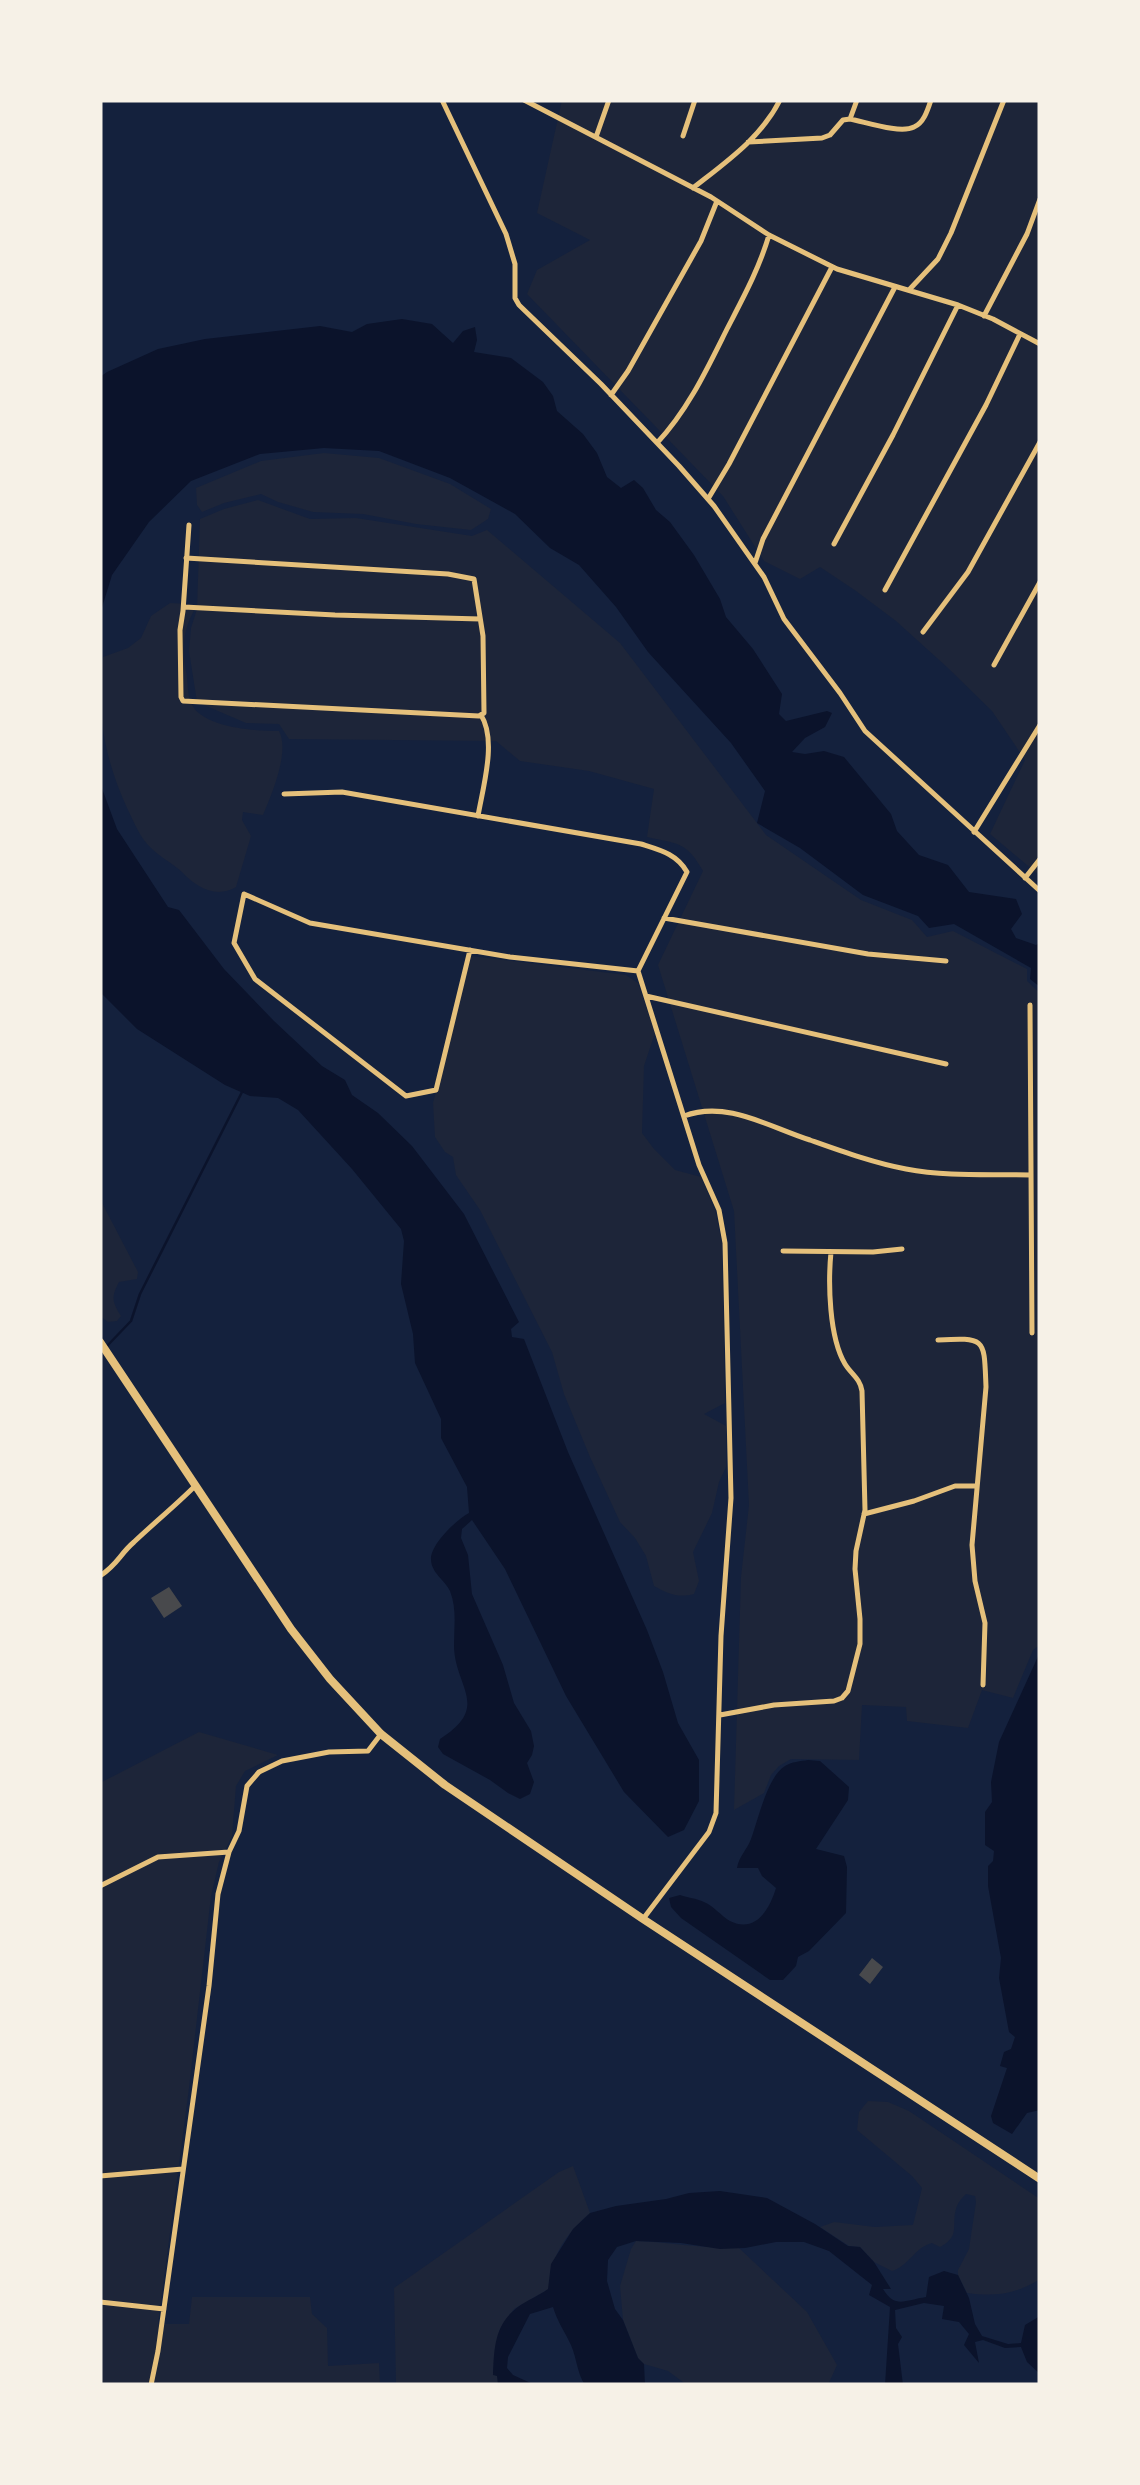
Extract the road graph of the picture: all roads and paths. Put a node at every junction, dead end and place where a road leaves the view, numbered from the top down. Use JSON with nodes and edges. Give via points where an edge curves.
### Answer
{"nodes":[{"id":1,"x":442,"y":100,"type":"edge"},
{"id":2,"x":524,"y":100,"type":"edge"},
{"id":3,"x":609,"y":100,"type":"edge"},
{"id":4,"x":695,"y":100,"type":"edge"},
{"id":5,"x":780,"y":100,"type":"edge"},
{"id":6,"x":857,"y":100,"type":"edge"},
{"id":7,"x":931,"y":100,"type":"edge"},
{"id":8,"x":1004,"y":100,"type":"edge"},
{"id":9,"x":538,"y":103,"type":"edge"},
{"id":10,"x":850,"y":119,"type":"junction"},
{"id":11,"x":683,"y":136,"type":"dead end"},
{"id":12,"x":596,"y":137,"type":"junction"},
{"id":13,"x":748,"y":142,"type":"junction"},
{"id":14,"x":693,"y":188,"type":"junction"},
{"id":15,"x":1040,"y":199,"type":"edge"},
{"id":16,"x":716,"y":201,"type":"junction"},
{"id":17,"x":768,"y":236,"type":"junction"},
{"id":18,"x":832,"y":267,"type":"junction"},
{"id":19,"x":895,"y":287,"type":"junction"},
{"id":20,"x":909,"y":290,"type":"junction"},
{"id":21,"x":958,"y":305,"type":"junction"},
{"id":22,"x":984,"y":316,"type":"junction"},
{"id":23,"x":1020,"y":334,"type":"junction"},
{"id":24,"x":1040,"y":344,"type":"edge"},
{"id":25,"x":611,"y":394,"type":"junction"},
{"id":26,"x":657,"y":442,"type":"junction"},
{"id":27,"x":1040,"y":442,"type":"edge"},
{"id":28,"x":708,"y":500,"type":"junction"},
{"id":29,"x":189,"y":525,"type":"dead end"},
{"id":30,"x":834,"y":544,"type":"dead end"},
{"id":31,"x":186,"y":558,"type":"junction"},
{"id":32,"x":754,"y":564,"type":"junction"},
{"id":33,"x":1040,"y":582,"type":"edge"},
{"id":34,"x":885,"y":590,"type":"dead end"},
{"id":35,"x":184,"y":607,"type":"junction"},
{"id":36,"x":480,"y":619,"type":"junction"},
{"id":37,"x":923,"y":632,"type":"dead end"},
{"id":38,"x":994,"y":664,"type":"dead end"},
{"id":39,"x":481,"y":714,"type":"junction"},
{"id":40,"x":1040,"y":725,"type":"edge"},
{"id":41,"x":284,"y":794,"type":"dead end"},
{"id":42,"x":478,"y":816,"type":"junction"},
{"id":43,"x":974,"y":832,"type":"junction"},
{"id":44,"x":1040,"y":859,"type":"edge"},
{"id":45,"x":1025,"y":878,"type":"junction"},
{"id":46,"x":1040,"y":892,"type":"edge"},
{"id":47,"x":664,"y":918,"type":"junction"},
{"id":48,"x":470,"y":950,"type":"junction"},
{"id":49,"x":946,"y":962,"type":"dead end"},
{"id":50,"x":638,"y":971,"type":"junction"},
{"id":51,"x":646,"y":996,"type":"junction"},
{"id":52,"x":1030,"y":1005,"type":"dead end"},
{"id":53,"x":946,"y":1064,"type":"dead end"},
{"id":54,"x":684,"y":1116,"type":"junction"},
{"id":55,"x":1030,"y":1175,"type":"junction"},
{"id":56,"x":902,"y":1248,"type":"dead end"},
{"id":57,"x":783,"y":1251,"type":"dead end"},
{"id":58,"x":831,"y":1252,"type":"junction"},
{"id":59,"x":1032,"y":1333,"type":"dead end"},
{"id":60,"x":938,"y":1340,"type":"dead end"},
{"id":61,"x":100,"y":1342,"type":"edge"},
{"id":62,"x":194,"y":1486,"type":"junction"},
{"id":63,"x":978,"y":1486,"type":"junction"},
{"id":64,"x":864,"y":1514,"type":"junction"},
{"id":65,"x":100,"y":1576,"type":"edge"},
{"id":66,"x":983,"y":1685,"type":"dead end"},
{"id":67,"x":720,"y":1715,"type":"junction"},
{"id":68,"x":382,"y":1734,"type":"junction"},
{"id":69,"x":229,"y":1852,"type":"junction"},
{"id":70,"x":100,"y":1886,"type":"edge"},
{"id":71,"x":643,"y":1919,"type":"junction"},
{"id":72,"x":183,"y":2169,"type":"junction"},
{"id":73,"x":100,"y":2176,"type":"edge"},
{"id":74,"x":1040,"y":2179,"type":"edge"},
{"id":75,"x":100,"y":2302,"type":"edge"},
{"id":76,"x":164,"y":2310,"type":"junction"},
{"id":77,"x":152,"y":2385,"type":"edge"}],
"edges":[{"from":1,"to":25,"type":"street","via":[[506,234],[515,298]]},
{"from":2,"to":9,"type":"street"},
{"from":3,"to":12,"type":"street"},
{"from":4,"to":11,"type":"street"},
{"from":5,"to":13,"type":"street"},
{"from":6,"to":10,"type":"street"},
{"from":7,"to":10,"type":"street","via":[[909,129]]},
{"from":8,"to":20,"type":"street","via":[[951,233]]},
{"from":9,"to":12,"type":"street"},
{"from":10,"to":13,"type":"street","via":[[822,138]]},
{"from":12,"to":14,"type":"street"},
{"from":13,"to":14,"type":"street"},
{"from":14,"to":16,"type":"street"},
{"from":15,"to":22,"type":"street"},
{"from":16,"to":17,"type":"street"},
{"from":16,"to":25,"type":"street","via":[[701,240]]},
{"from":17,"to":18,"type":"street"},
{"from":17,"to":26,"type":"street","via":[[697,387]]},
{"from":18,"to":19,"type":"street"},
{"from":18,"to":28,"type":"street"},
{"from":19,"to":20,"type":"street"},
{"from":19,"to":32,"type":"street"},
{"from":20,"to":21,"type":"street"},
{"from":21,"to":22,"type":"street"},
{"from":21,"to":30,"type":"street"},
{"from":22,"to":23,"type":"street"},
{"from":23,"to":24,"type":"street"},
{"from":23,"to":34,"type":"street"},
{"from":25,"to":26,"type":"street"},
{"from":26,"to":28,"type":"street"},
{"from":27,"to":37,"type":"street","via":[[968,572]]},
{"from":28,"to":32,"type":"street"},
{"from":29,"to":31,"type":"street"},
{"from":31,"to":35,"type":"street"},
{"from":31,"to":36,"type":"street","via":[[465,576],[474,578]]},
{"from":32,"to":43,"type":"street","via":[[784,619],[865,731]]},
{"from":33,"to":38,"type":"street"},
{"from":35,"to":36,"type":"street"},
{"from":35,"to":39,"type":"street","via":[[183,702]]},
{"from":36,"to":39,"type":"street"},
{"from":39,"to":42,"type":"street","via":[[488,733]]},
{"from":40,"to":43,"type":"street"},
{"from":41,"to":42,"type":"street","via":[[342,792]]},
{"from":42,"to":47,"type":"street","via":[[671,854],[687,872]]},
{"from":43,"to":45,"type":"street"},
{"from":44,"to":45,"type":"street"},
{"from":45,"to":46,"type":"street"},
{"from":47,"to":49,"type":"street"},
{"from":47,"to":50,"type":"street"},
{"from":48,"to":48,"type":"street","via":[[310,923],[244,894],[234,943],[256,979],[406,1096],[436,1090]]},
{"from":48,"to":50,"type":"street"},
{"from":50,"to":51,"type":"street"},
{"from":51,"to":53,"type":"street"},
{"from":51,"to":54,"type":"street"},
{"from":52,"to":55,"type":"street"},
{"from":54,"to":55,"type":"street","via":[[708,1110],[743,1116],[911,1170]]},
{"from":54,"to":67,"type":"street","via":[[725,1243],[731,1498]]},
{"from":55,"to":59,"type":"street"},
{"from":56,"to":58,"type":"street"},
{"from":57,"to":58,"type":"street"},
{"from":58,"to":64,"type":"street","via":[[836,1335],[846,1365],[861,1382]]},
{"from":60,"to":63,"type":"street","via":[[980,1343],[986,1388]]},
{"from":61,"to":62,"type":"highway"},
{"from":62,"to":65,"type":"street"},
{"from":62,"to":68,"type":"highway","via":[[291,1629]]},
{"from":63,"to":64,"type":"street","via":[[955,1486]]},
{"from":63,"to":66,"type":"street","via":[[972,1556],[985,1623]]},
{"from":64,"to":67,"type":"street","via":[[855,1569],[860,1644],[848,1691],[834,1701]]},
{"from":67,"to":71,"type":"street","via":[[716,1813],[709,1832]]},
{"from":68,"to":69,"type":"street","via":[[368,1752],[294,1758],[260,1772],[246,1786]]},
{"from":68,"to":71,"type":"highway"},
{"from":69,"to":70,"type":"street","via":[[158,1857]]},
{"from":69,"to":72,"type":"street"},
{"from":71,"to":74,"type":"highway"},
{"from":72,"to":73,"type":"street"},
{"from":72,"to":76,"type":"street"},
{"from":75,"to":76,"type":"street"},
{"from":76,"to":77,"type":"street"}]}
